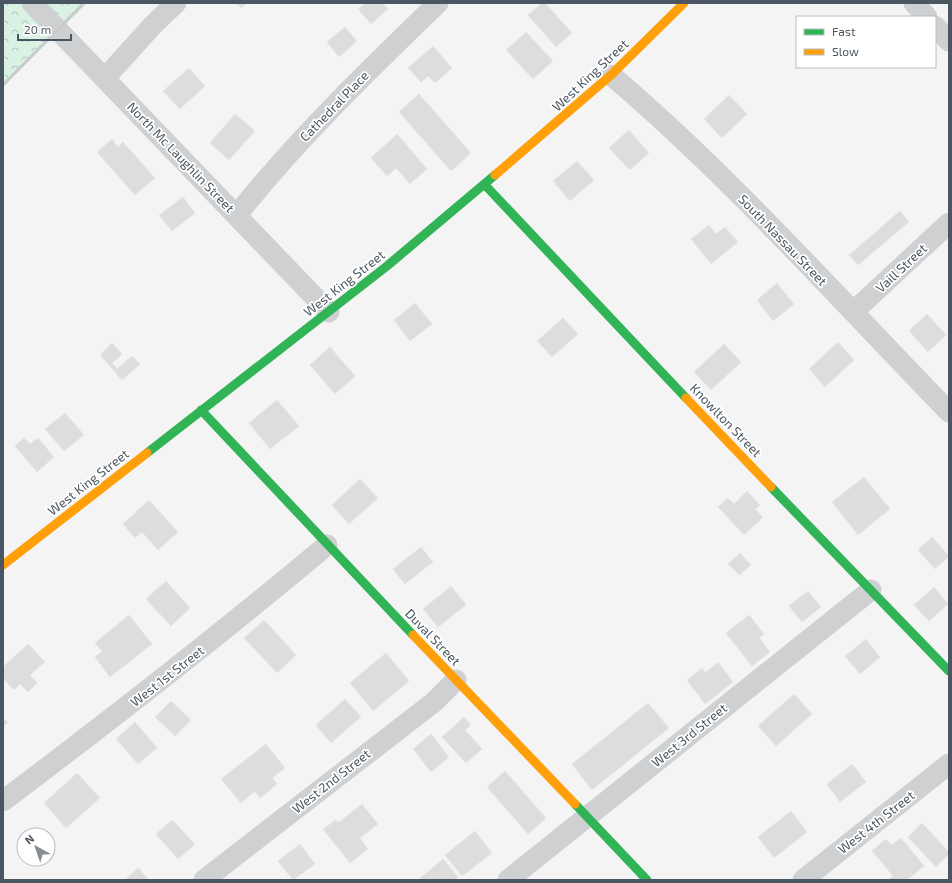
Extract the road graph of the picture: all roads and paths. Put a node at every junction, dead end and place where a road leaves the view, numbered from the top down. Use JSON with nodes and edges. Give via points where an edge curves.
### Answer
{"nodes":[{"id":1,"x":32,"y":3,"type":"edge"},
{"id":2,"x":176,"y":3,"type":"edge"},
{"id":3,"x":438,"y":3,"type":"edge"},
{"id":4,"x":684,"y":3,"type":"edge"},
{"id":5,"x":914,"y":3,"type":"edge"},
{"id":6,"x":926,"y":16,"type":"edge"},
{"id":7,"x":936,"y":27,"type":"edge"},
{"id":8,"x":949,"y":41,"type":"edge"},
{"id":9,"x":611,"y":75,"type":"junction"},
{"id":10,"x":105,"y":78,"type":"junction"},
{"id":11,"x":485,"y":185,"type":"junction"},
{"id":12,"x":237,"y":215,"type":"junction"},
{"id":13,"x":949,"y":223,"type":"edge"},
{"id":14,"x":329,"y":312,"type":"junction"},
{"id":15,"x":853,"y":312,"type":"junction"},
{"id":16,"x":201,"y":410,"type":"junction"},
{"id":17,"x":949,"y":412,"type":"edge"},
{"id":18,"x":327,"y":545,"type":"junction"},
{"id":19,"x":3,"y":565,"type":"edge"},
{"id":20,"x":871,"y":590,"type":"junction"},
{"id":21,"x":949,"y":671,"type":"edge"},
{"id":22,"x":456,"y":680,"type":"junction"},
{"id":23,"x":949,"y":764,"type":"edge"},
{"id":24,"x":3,"y":801,"type":"edge"},
{"id":25,"x":588,"y":818,"type":"junction"},
{"id":26,"x":204,"y":880,"type":"edge"},
{"id":27,"x":508,"y":880,"type":"edge"},
{"id":28,"x":647,"y":880,"type":"edge"},
{"id":29,"x":803,"y":880,"type":"edge"}],
"edges":[{"from":1,"to":10,"type":"street","name":"North Mc Laughlin Street"},
{"from":2,"to":10,"type":"street"},
{"from":3,"to":12,"type":"street","name":"Cathedral Place","via":[[333,107],[259,186]]},
{"from":4,"to":9,"type":"street","name":"West King Street"},
{"from":5,"to":6,"type":"street"},
{"from":7,"to":8,"type":"street"},
{"from":9,"to":11,"type":"street","name":"West King Street"},
{"from":9,"to":15,"type":"street","name":"South Nassau Street","via":[[695,150]]},
{"from":10,"to":12,"type":"street","name":"North Mc Laughlin Street"},
{"from":11,"to":14,"type":"street","name":"West King Street"},
{"from":11,"to":20,"type":"street","name":"Knowlton Street"},
{"from":12,"to":14,"type":"street","name":"North Mc Laughlin Street"},
{"from":13,"to":15,"type":"street","name":"Vaill Street"},
{"from":14,"to":16,"type":"street","name":"West King Street"},
{"from":15,"to":17,"type":"street","name":"South Nassau Street"},
{"from":16,"to":18,"type":"street","name":"Duval Street"},
{"from":16,"to":19,"type":"street","name":"West King Street"},
{"from":18,"to":22,"type":"street","name":"Duval Street"},
{"from":18,"to":24,"type":"street","name":"West 1st Street","via":[[148,692]]},
{"from":20,"to":21,"type":"street","name":"Knowlton Street"},
{"from":20,"to":25,"type":"street","name":"West 3rd Street"},
{"from":22,"to":25,"type":"street","name":"Duval Street"},
{"from":22,"to":26,"type":"street","name":"West 2nd Street","via":[[434,702]]},
{"from":23,"to":29,"type":"street","name":"West 4th Street"},
{"from":25,"to":27,"type":"street","name":"West 3rd Street"},
{"from":25,"to":28,"type":"street","name":"Duval Street"}]}
